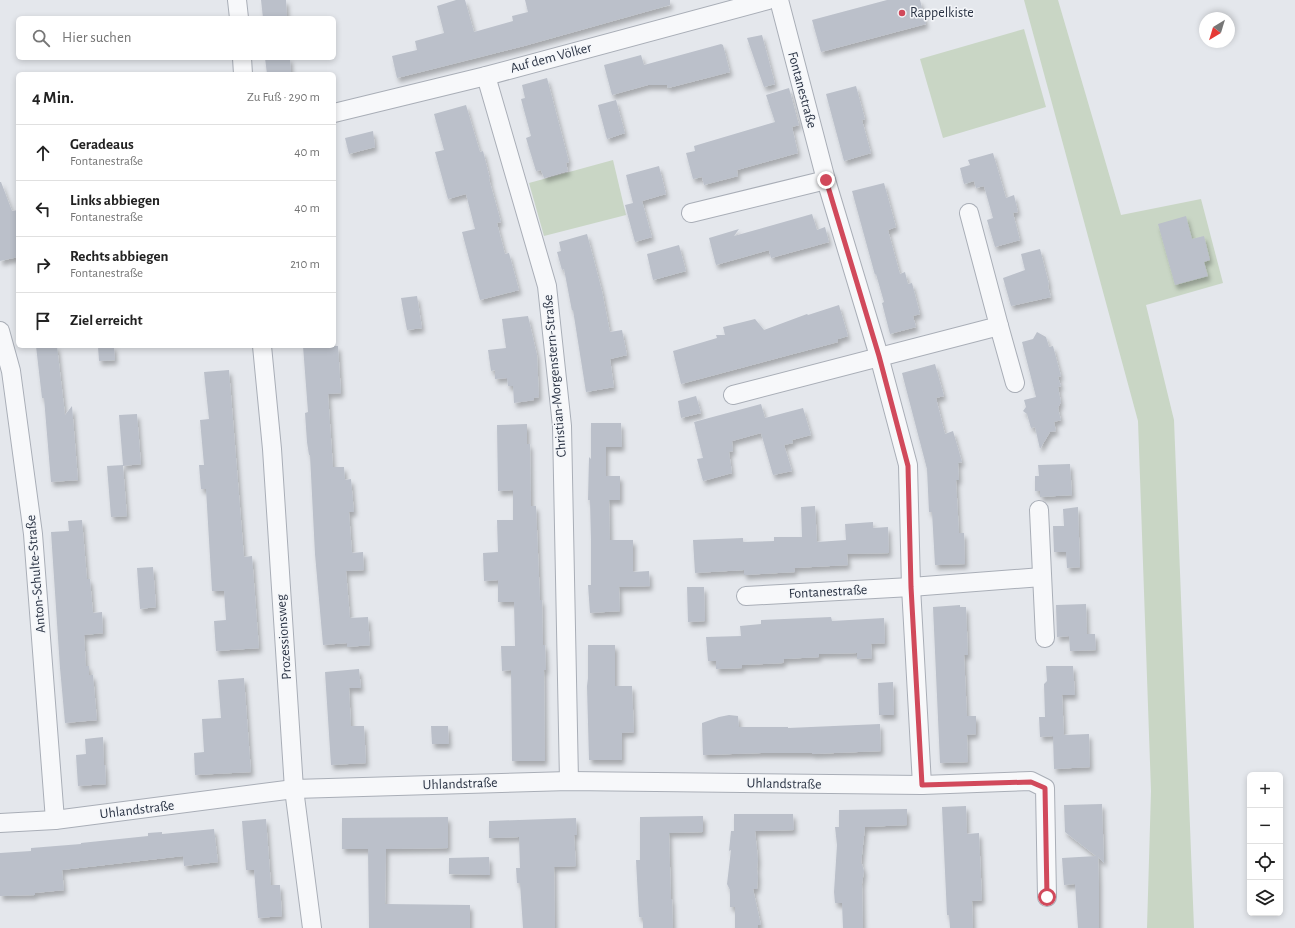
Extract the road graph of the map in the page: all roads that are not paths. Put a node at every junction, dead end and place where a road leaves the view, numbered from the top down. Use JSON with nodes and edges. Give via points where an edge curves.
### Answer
{"nodes":[{"id":1,"x":237,"y":0,"type":"edge"},
{"id":2,"x":768,"y":0,"type":"edge"},
{"id":3,"x":779,"y":0,"type":"edge"},
{"id":4,"x":239,"y":16,"type":"edge"},
{"id":5,"x":242,"y":60,"type":"edge"},
{"id":6,"x":243,"y":72,"type":"edge"},
{"id":7,"x":486,"y":76,"type":"junction"},
{"id":8,"x":336,"y":113,"type":"edge"},
{"id":9,"x":826,"y":180,"type":"junction"},
{"id":10,"x":691,"y":212,"type":"dead end"},
{"id":11,"x":969,"y":213,"type":"dead end"},
{"id":12,"x":999,"y":326,"type":"junction"},
{"id":13,"x":0,"y":331,"type":"edge"},
{"id":14,"x":262,"y":348,"type":"edge"},
{"id":15,"x":879,"y":356,"type":"junction"},
{"id":16,"x":1015,"y":383,"type":"dead end"},
{"id":17,"x":733,"y":395,"type":"dead end"},
{"id":18,"x":1039,"y":510,"type":"dead end"},
{"id":19,"x":1042,"y":577,"type":"junction"},
{"id":20,"x":911,"y":587,"type":"junction"},
{"id":21,"x":746,"y":596,"type":"dead end"},
{"id":22,"x":1045,"y":638,"type":"dead end"},
{"id":23,"x":569,"y":781,"type":"junction"},
{"id":24,"x":922,"y":785,"type":"junction"},
{"id":25,"x":294,"y":789,"type":"junction"},
{"id":26,"x":56,"y":820,"type":"junction"},
{"id":27,"x":0,"y":823,"type":"edge"},
{"id":28,"x":1047,"y":897,"type":"dead end"},
{"id":29,"x":312,"y":928,"type":"edge"}],
"edges":[{"from":1,"to":4,"type":"street"},
{"from":2,"to":7,"type":"street","name":"Auf dem Völker"},
{"from":3,"to":9,"type":"street","name":"Fontanestraße"},
{"from":5,"to":6,"type":"street"},
{"from":7,"to":8,"type":"street","name":"Auf dem Völker"},
{"from":7,"to":23,"type":"street","name":"Christian-Morgenstern-Straße","via":[[547,286],[562,426]]},
{"from":9,"to":10,"type":"street"},
{"from":9,"to":15,"type":"street","name":"Fontanestraße"},
{"from":11,"to":12,"type":"street"},
{"from":12,"to":15,"type":"street"},
{"from":12,"to":16,"type":"street"},
{"from":13,"to":26,"type":"street","name":"Anton-Schulte-Straße","via":[[11,371],[33,534]]},
{"from":14,"to":25,"type":"street","name":"Prozessionsweg","via":[[272,449]]},
{"from":15,"to":17,"type":"street"},
{"from":15,"to":20,"type":"street","name":"Fontanestraße","via":[[908,466]]},
{"from":18,"to":19,"type":"street"},
{"from":19,"to":20,"type":"street","name":"Fontanestraße"},
{"from":19,"to":22,"type":"street"},
{"from":20,"to":21,"type":"street","name":"Fontanestraße"},
{"from":20,"to":24,"type":"street","name":"Fontanestraße"},
{"from":23,"to":24,"type":"street","name":"Uhlandstraße"},
{"from":23,"to":25,"type":"street","name":"Uhlandstraße"},
{"from":24,"to":28,"type":"street","via":[[1031,782],[1045,788]]},
{"from":25,"to":26,"type":"street","name":"Uhlandstraße"},
{"from":25,"to":29,"type":"street","name":"Prozessionsweg"},
{"from":26,"to":27,"type":"street","name":"Uhlandstraße"}]}
